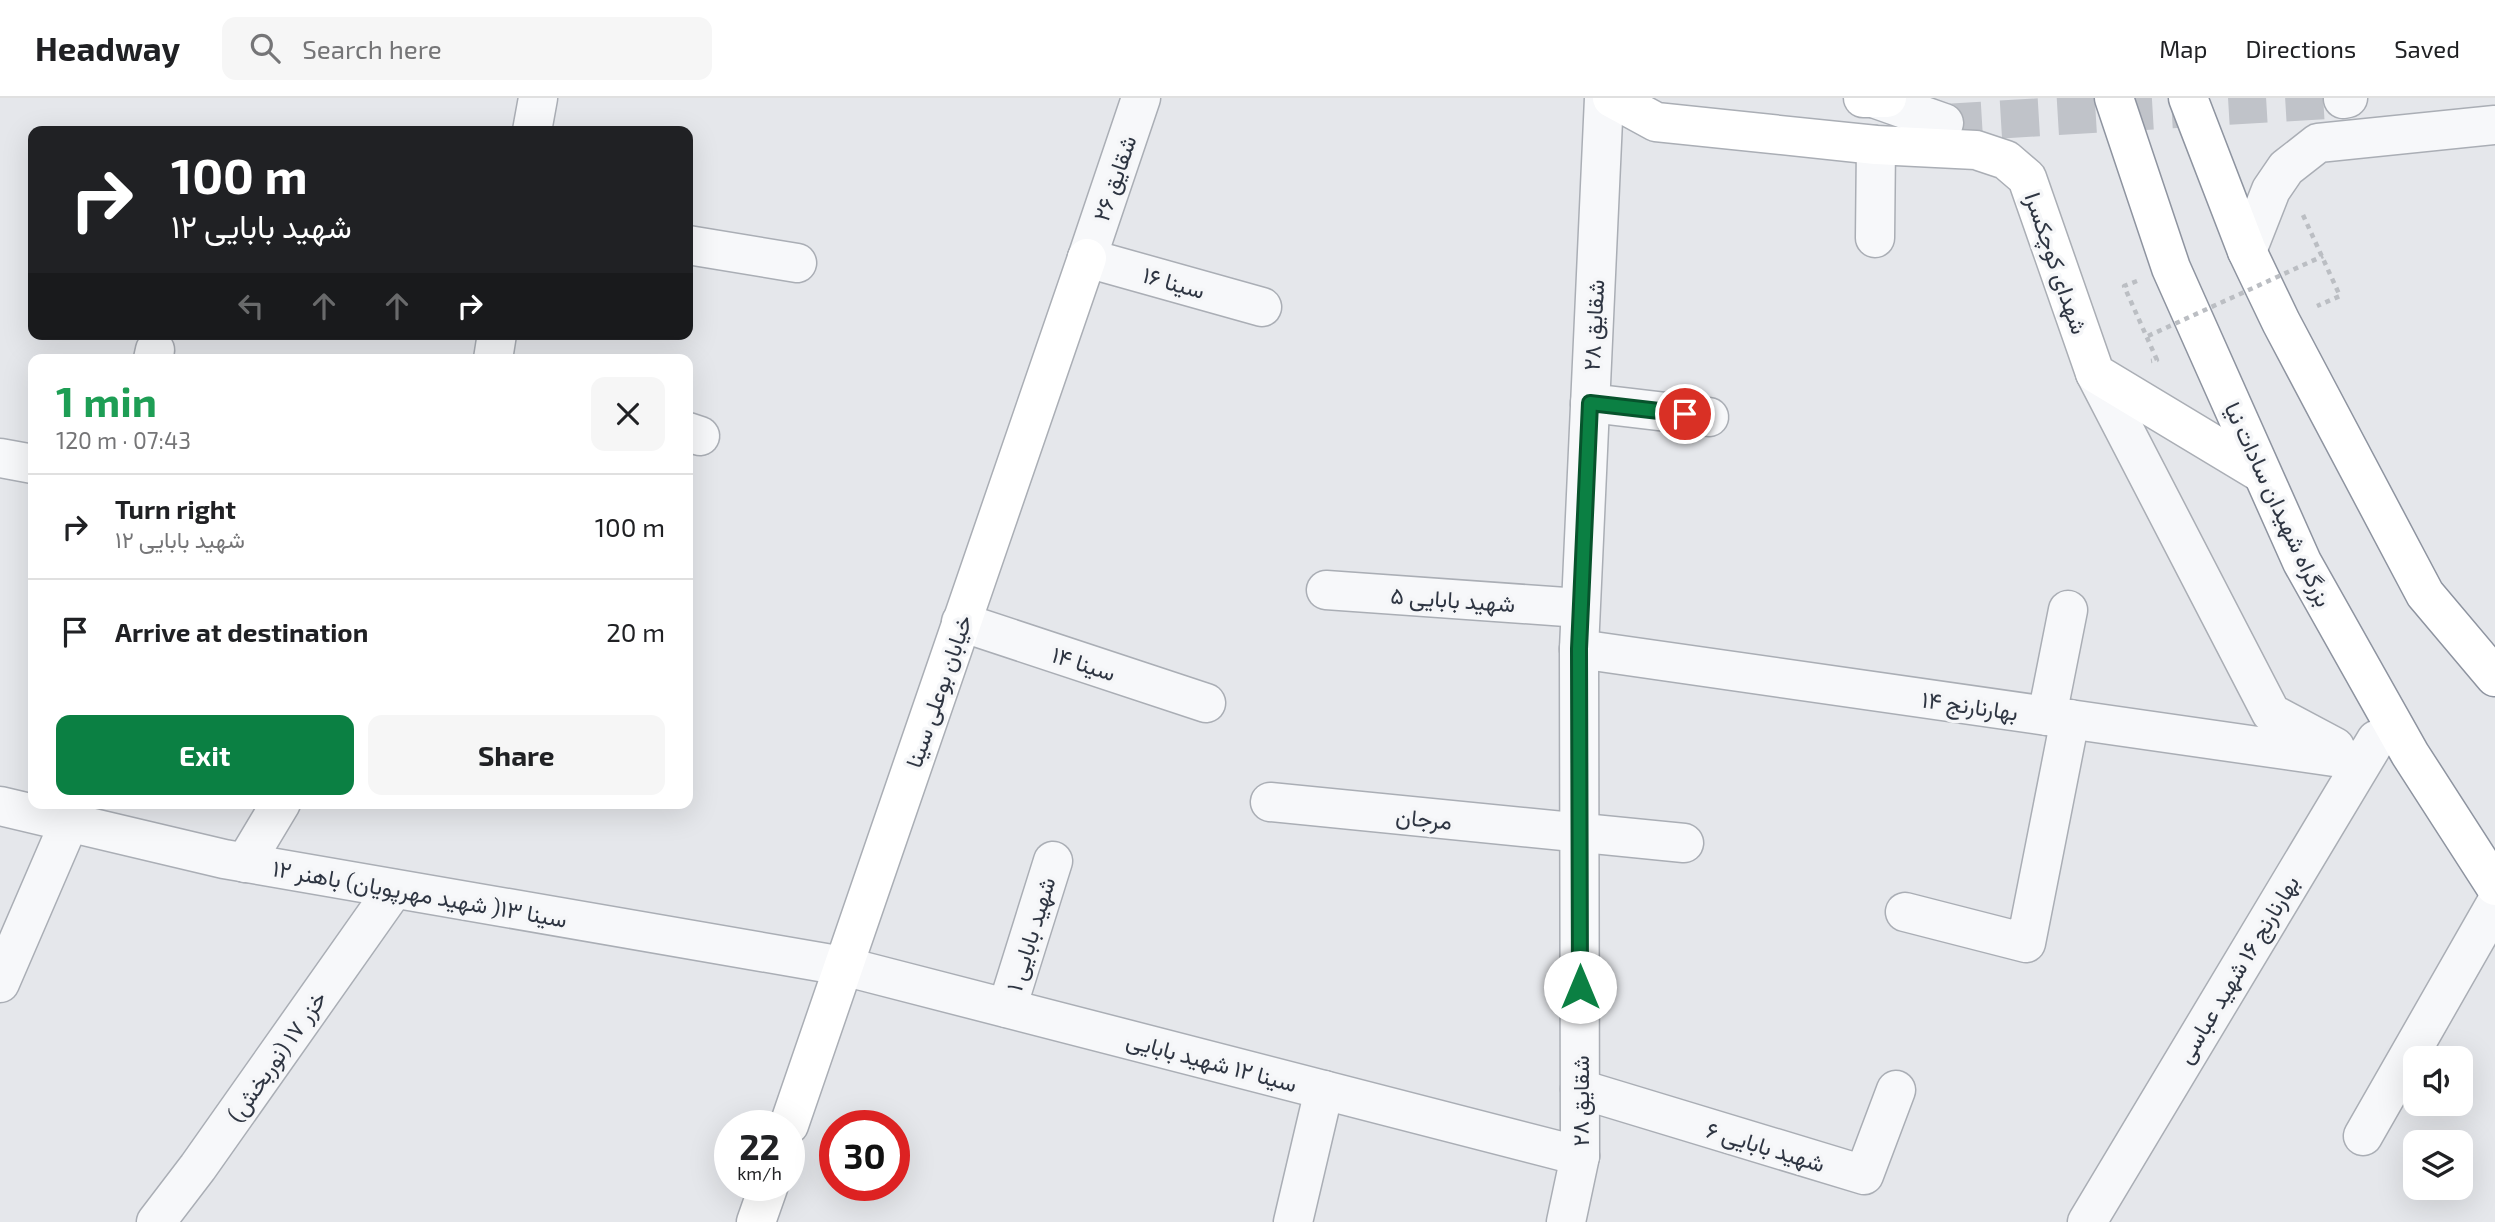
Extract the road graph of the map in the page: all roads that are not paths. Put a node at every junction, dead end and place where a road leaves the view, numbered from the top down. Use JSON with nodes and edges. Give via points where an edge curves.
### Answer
{"nodes":[{"id":1,"x":538,"y":98,"type":"edge"},
{"id":2,"x":1141,"y":98,"type":"edge"},
{"id":3,"x":1604,"y":98,"type":"edge"},
{"id":4,"x":1612,"y":98,"type":"edge"},
{"id":5,"x":1875,"y":98,"type":"edge"},
{"id":6,"x":2114,"y":98,"type":"edge"},
{"id":7,"x":2188,"y":98,"type":"edge"},
{"id":8,"x":2348,"y":98,"type":"edge"},
{"id":9,"x":2343,"y":99,"type":"edge"},
{"id":10,"x":2495,"y":125,"type":"edge"},
{"id":11,"x":533,"y":126,"type":"edge"},
{"id":12,"x":1876,"y":145,"type":"junction"},
{"id":13,"x":1875,"y":238,"type":"dead end"},
{"id":14,"x":693,"y":246,"type":"edge"},
{"id":15,"x":2247,"y":251,"type":"junction"},
{"id":16,"x":1087,"y":258,"type":"junction"},
{"id":17,"x":797,"y":263,"type":"dead end"},
{"id":18,"x":1262,"y":307,"type":"dead end"},
{"id":19,"x":2095,"y":373,"type":"junction"},
{"id":20,"x":1590,"y":403,"type":"junction"},
{"id":21,"x":1709,"y":417,"type":"dead end"},
{"id":22,"x":0,"y":458,"type":"edge"},
{"id":23,"x":28,"y":463,"type":"edge"},
{"id":24,"x":2261,"y":473,"type":"junction"},
{"id":25,"x":1326,"y":590,"type":"dead end"},
{"id":26,"x":1580,"y":608,"type":"junction"},
{"id":27,"x":2068,"y":610,"type":"dead end"},
{"id":28,"x":961,"y":622,"type":"junction"},
{"id":29,"x":1579,"y":649,"type":"junction"},
{"id":30,"x":2495,"y":677,"type":"edge"},
{"id":31,"x":1206,"y":703,"type":"dead end"},
{"id":32,"x":2058,"y":717,"type":"junction"},
{"id":33,"x":2390,"y":719,"type":"junction"},
{"id":34,"x":2362,"y":761,"type":"junction"},
{"id":35,"x":1270,"y":802,"type":"dead end"},
{"id":36,"x":0,"y":806,"type":"edge"},
{"id":37,"x":277,"y":809,"type":"edge"},
{"id":38,"x":55,"y":814,"type":"edge"},
{"id":39,"x":1579,"y":834,"type":"junction"},
{"id":40,"x":1684,"y":843,"type":"dead end"},
{"id":41,"x":1053,"y":861,"type":"dead end"},
{"id":42,"x":245,"y":863,"type":"junction"},
{"id":43,"x":2495,"y":886,"type":"edge"},
{"id":44,"x":394,"y":889,"type":"junction"},
{"id":45,"x":2495,"y":905,"type":"edge"},
{"id":46,"x":1905,"y":912,"type":"dead end"},
{"id":47,"x":843,"y":966,"type":"junction"},
{"id":48,"x":0,"y":983,"type":"edge"},
{"id":49,"x":1006,"y":1008,"type":"junction"},
{"id":50,"x":1580,"y":1089,"type":"junction"},
{"id":51,"x":1324,"y":1090,"type":"junction"},
{"id":52,"x":1896,"y":1090,"type":"dead end"},
{"id":53,"x":794,"y":1110,"type":"edge"},
{"id":54,"x":2363,"y":1136,"type":"dead end"},
{"id":55,"x":1580,"y":1156,"type":"junction"},
{"id":56,"x":763,"y":1201,"type":"edge"},
{"id":57,"x":156,"y":1222,"type":"edge"},
{"id":58,"x":756,"y":1222,"type":"edge"},
{"id":59,"x":1293,"y":1222,"type":"edge"},
{"id":60,"x":1566,"y":1222,"type":"edge"},
{"id":61,"x":2087,"y":1222,"type":"edge"}],
"edges":[{"from":1,"to":11,"type":"street"},
{"from":2,"to":16,"type":"street","name":"شقایق ۲۶"},
{"from":3,"to":20,"type":"street","name":"شقایق ۲۸"},
{"from":4,"to":12,"type":"main road","name":"شهدای کوچکسرا","via":[[1656,122]]},
{"from":5,"to":12,"type":"street","via":[[1944,123]]},
{"from":6,"to":24,"type":"main road","name":"بزرگراه شهیدان سادات نیا","via":[[2171,268]]},
{"from":7,"to":15,"type":"main road"},
{"from":8,"to":9,"type":"street"},
{"from":10,"to":15,"type":"street","via":[[2318,143],[2286,168],[2271,190]]},
{"from":12,"to":13,"type":"street"},
{"from":12,"to":19,"type":"main road","name":"شهدای کوچکسرا","via":[[1976,150],[2006,160],[2027,178]]},
{"from":14,"to":17,"type":"street"},
{"from":15,"to":30,"type":"main road","via":[[2425,594]]},
{"from":16,"to":18,"type":"street","name":"سینا ۱۶"},
{"from":16,"to":28,"type":"main road","name":"خیابان بوعلی سینا"},
{"from":19,"to":24,"type":"main road"},
{"from":19,"to":34,"type":"street","via":[[2271,713]]},
{"from":20,"to":21,"type":"street"},
{"from":20,"to":26,"type":"street","name":"شقایق ۲۸"},
{"from":22,"to":23,"type":"street"},
{"from":24,"to":33,"type":"main road","name":"بزرگراه شهیدان سادات نیا","via":[[2301,562]]},
{"from":25,"to":26,"type":"street","name":"شهید بابایی ۵"},
{"from":26,"to":29,"type":"street","name":"شقایق ۲۸"},
{"from":27,"to":32,"type":"street"},
{"from":28,"to":31,"type":"street","name":"سینا ۱۴"},
{"from":28,"to":47,"type":"main road","name":"خیابان بوعلی سینا"},
{"from":29,"to":32,"type":"street","name":"بهارنارنج ۱۴"},
{"from":29,"to":39,"type":"street","name":"شقایق ۲۸"},
{"from":32,"to":34,"type":"street","name":"بهارنارنج ۱۴"},
{"from":32,"to":46,"type":"street","via":[[2026,943]]},
{"from":33,"to":34,"type":"street","name":"بهارنارنج ۱۶ شهید عباسی"},
{"from":33,"to":43,"type":"main road","name":"بزرگراه شهیدان سادات نیا"},
{"from":34,"to":61,"type":"street","name":"بهارنارنج ۱۶ شهید عباسی"},
{"from":35,"to":39,"type":"street","name":"مرجان"},
{"from":36,"to":38,"type":"street","name":"سینا ۱۳( شهید مهرپویان) باهنر ۱۲"},
{"from":37,"to":42,"type":"street"},
{"from":38,"to":42,"type":"street","name":"سینا ۱۳( شهید مهرپویان) باهنر ۱۲"},
{"from":38,"to":48,"type":"street"},
{"from":39,"to":40,"type":"street","name":"مرجان"},
{"from":39,"to":50,"type":"street","name":"شقایق ۲۸"},
{"from":41,"to":49,"type":"street","name":"شهید بابایی ۱"},
{"from":42,"to":44,"type":"street","name":"سینا ۱۳( شهید مهرپویان) باهنر ۱۲"},
{"from":44,"to":47,"type":"street","name":"سینا ۱۳( شهید مهرپویان) باهنر ۱۲"},
{"from":44,"to":57,"type":"street","name":"خزر ۱۷ (نوربخش)"},
{"from":45,"to":54,"type":"street"},
{"from":47,"to":49,"type":"street","name":"سینا ۱۲ شهید بابایی"},
{"from":47,"to":53,"type":"main road","name":"خیابان بوعلی سینا"},
{"from":49,"to":51,"type":"street","name":"سینا ۱۲ شهید بابایی"},
{"from":50,"to":52,"type":"street","name":"شهید بابایی ۶","via":[[1864,1175]]},
{"from":50,"to":55,"type":"street","name":"شقایق ۲۸"},
{"from":51,"to":55,"type":"street","name":"سینا ۱۲ شهید بابایی"},
{"from":51,"to":59,"type":"street"},
{"from":55,"to":60,"type":"street","name":"شقایق ۲۸"},
{"from":56,"to":58,"type":"main road"}]}
